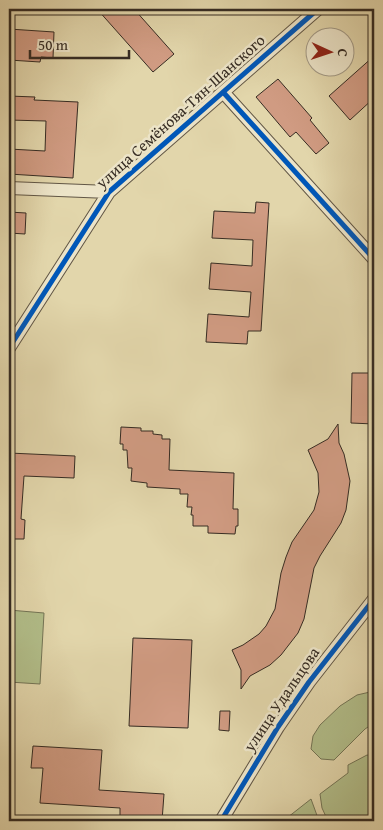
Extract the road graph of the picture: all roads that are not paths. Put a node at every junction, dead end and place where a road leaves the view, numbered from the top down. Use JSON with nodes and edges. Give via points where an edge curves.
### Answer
{"nodes":[{"id":1,"x":318,"y":9,"type":"edge"},
{"id":2,"x":223,"y":92,"type":"junction"},
{"id":3,"x":9,"y":188,"type":"edge"},
{"id":4,"x":109,"y":192,"type":"junction"},
{"id":5,"x":374,"y":259,"type":"edge"},
{"id":6,"x":9,"y":348,"type":"edge"},
{"id":7,"x":374,"y":599,"type":"edge"},
{"id":8,"x":221,"y":821,"type":"edge"}],
"edges":[{"from":1,"to":2,"type":"street","name":"улица Семёнова-Тян-Шанского"},
{"from":2,"to":4,"type":"street","name":"улица Семёнова-Тян-Шанского"},
{"from":2,"to":5,"type":"street"},
{"from":3,"to":4,"type":"street"},
{"from":4,"to":6,"type":"street","name":"улица Семёнова-Тян-Шанского"},
{"from":7,"to":8,"type":"street","name":"улица Удальцова","via":[[309,682]]}]}
